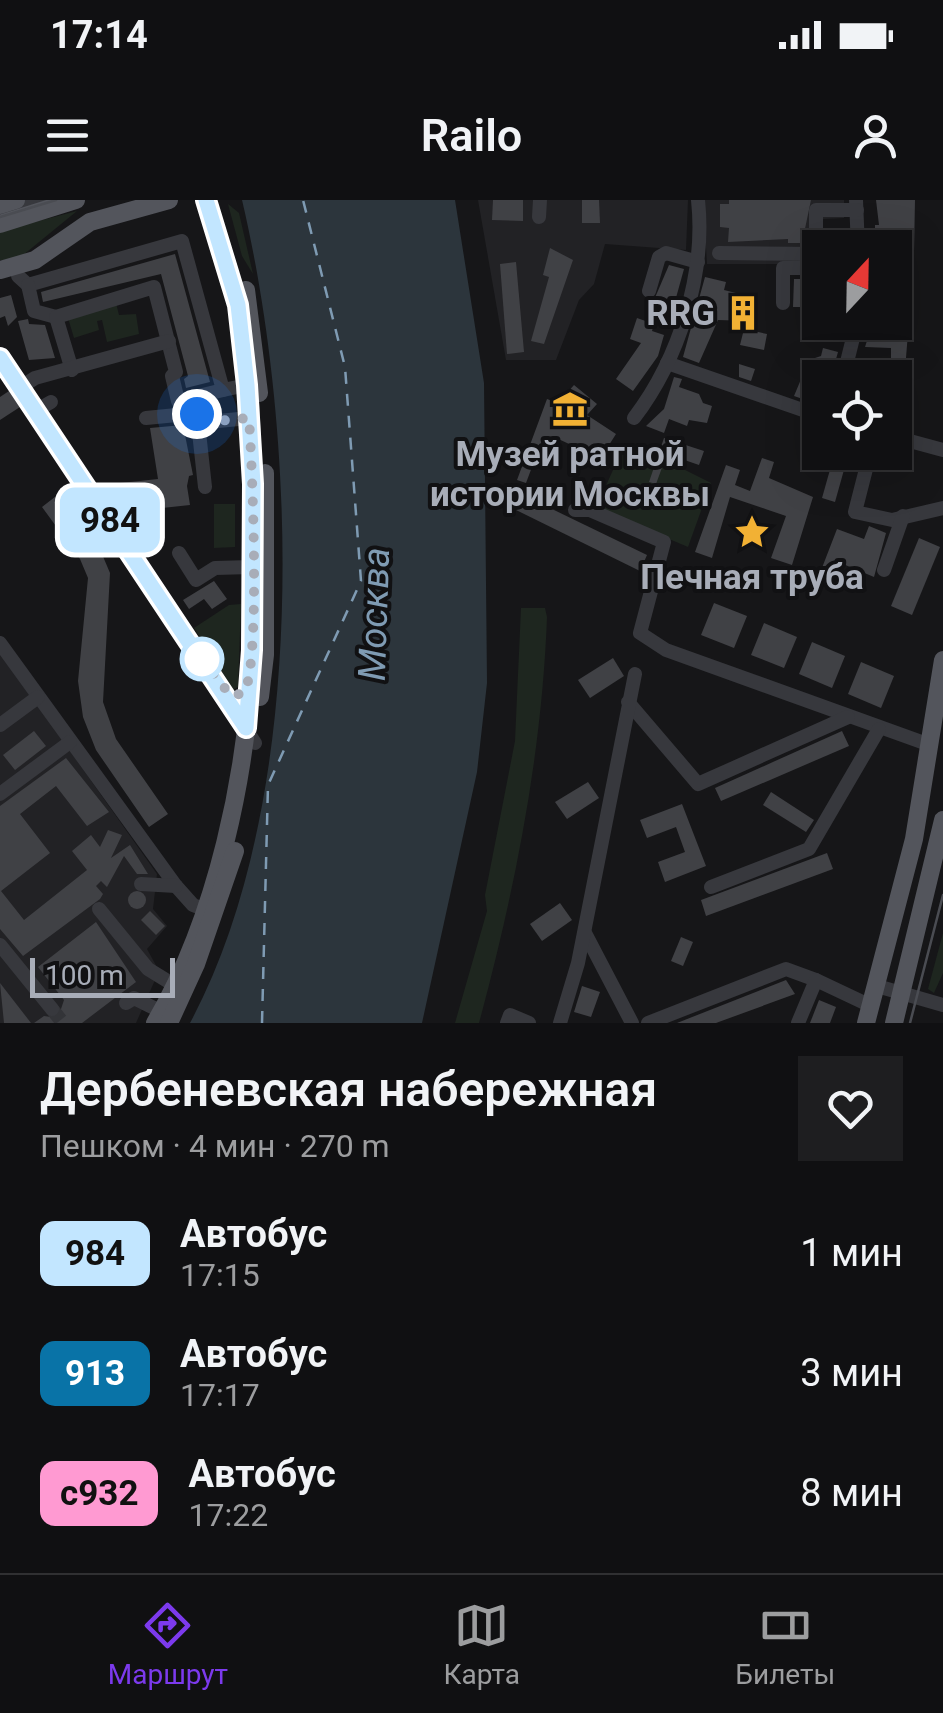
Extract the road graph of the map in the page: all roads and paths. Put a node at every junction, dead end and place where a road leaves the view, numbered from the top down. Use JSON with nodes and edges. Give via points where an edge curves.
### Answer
{"nodes":[{"id":1,"x":16,"y":200,"type":"edge"},
{"id":2,"x":46,"y":200,"type":"edge"},
{"id":3,"x":169,"y":200,"type":"edge"},
{"id":4,"x":206,"y":200,"type":"edge"},
{"id":5,"x":219,"y":200,"type":"edge"},
{"id":6,"x":540,"y":200,"type":"edge"},
{"id":7,"x":698,"y":200,"type":"edge"},
{"id":8,"x":72,"y":201,"type":"edge"},
{"id":9,"x":838,"y":205,"type":"edge"},
{"id":10,"x":856,"y":205,"type":"edge"},
{"id":11,"x":1,"y":217,"type":"edge"},
{"id":12,"x":539,"y":217,"type":"dead end"},
{"id":13,"x":857,"y":230,"type":"edge"},
{"id":14,"x":719,"y":254,"type":"dead end"},
{"id":15,"x":698,"y":262,"type":"junction"},
{"id":16,"x":802,"y":268,"type":"edge"},
{"id":17,"x":15,"y":277,"type":"edge"},
{"id":18,"x":0,"y":283,"type":"edge"},
{"id":19,"x":649,"y":291,"type":"dead end"},
{"id":20,"x":783,"y":303,"type":"dead end"},
{"id":21,"x":56,"y":317,"type":"junction"},
{"id":22,"x":169,"y":342,"type":"junction"},
{"id":23,"x":2,"y":364,"type":"edge"},
{"id":24,"x":667,"y":364,"type":"junction"},
{"id":25,"x":72,"y":370,"type":"junction"},
{"id":26,"x":247,"y":385,"type":"junction"},
{"id":27,"x":21,"y":386,"type":"junction"},
{"id":28,"x":223,"y":390,"type":"junction"},
{"id":29,"x":51,"y":402,"type":"dead end"},
{"id":30,"x":36,"y":410,"type":"junction"},
{"id":31,"x":802,"y":410,"type":"edge"},
{"id":32,"x":146,"y":418,"type":"dead end"},
{"id":33,"x":249,"y":418,"type":"junction"},
{"id":34,"x":634,"y":418,"type":"dead end"},
{"id":35,"x":198,"y":423,"type":"junction"},
{"id":36,"x":912,"y":442,"type":"edge"},
{"id":37,"x":943,"y":450,"type":"edge"},
{"id":38,"x":866,"y":470,"type":"edge"},
{"id":39,"x":205,"y":488,"type":"dead end"},
{"id":40,"x":943,"y":508,"type":"edge"},
{"id":41,"x":575,"y":510,"type":"dead end"},
{"id":42,"x":903,"y":516,"type":"junction"},
{"id":43,"x":179,"y":553,"type":"dead end"},
{"id":44,"x":251,"y":567,"type":"junction"},
{"id":45,"x":884,"y":570,"type":"dead end"},
{"id":46,"x":0,"y":643,"type":"edge"},
{"id":47,"x":943,"y":660,"type":"edge"},
{"id":48,"x":636,"y":674,"type":"dead end"},
{"id":49,"x":250,"y":682,"type":"junction"},
{"id":50,"x":215,"y":688,"type":"junction"},
{"id":51,"x":38,"y":697,"type":"junction"},
{"id":52,"x":628,"y":702,"type":"junction"},
{"id":53,"x":940,"y":702,"type":"edge"},
{"id":54,"x":848,"y":717,"type":"junction"},
{"id":55,"x":0,"y":725,"type":"edge"},
{"id":56,"x":879,"y":730,"type":"junction"},
{"id":57,"x":250,"y":736,"type":"junction"},
{"id":58,"x":70,"y":742,"type":"junction"},
{"id":59,"x":930,"y":745,"type":"junction"},
{"id":60,"x":2,"y":789,"type":"edge"},
{"id":61,"x":943,"y":820,"type":"edge"},
{"id":62,"x":142,"y":884,"type":"dead end"},
{"id":63,"x":176,"y":886,"type":"junction"},
{"id":64,"x":711,"y":887,"type":"dead end"},
{"id":65,"x":99,"y":909,"type":"dead end"},
{"id":66,"x":209,"y":911,"type":"junction"},
{"id":67,"x":584,"y":932,"type":"junction"},
{"id":68,"x":0,"y":945,"type":"edge"},
{"id":69,"x":816,"y":980,"type":"junction"},
{"id":70,"x":174,"y":984,"type":"junction"},
{"id":71,"x":876,"y":986,"type":"junction"},
{"id":72,"x":902,"y":992,"type":"junction"},
{"id":73,"x":126,"y":1003,"type":"dead end"},
{"id":74,"x":943,"y":1005,"type":"edge"},
{"id":75,"x":52,"y":1010,"type":"tunnel mouth"},
{"id":76,"x":943,"y":1014,"type":"edge"},
{"id":77,"x":868,"y":1015,"type":"edge"},
{"id":78,"x":155,"y":1016,"type":"edge"},
{"id":79,"x":169,"y":1023,"type":"edge"},
{"id":80,"x":507,"y":1023,"type":"edge"},
{"id":81,"x":529,"y":1023,"type":"edge"},
{"id":82,"x":560,"y":1023,"type":"edge"},
{"id":83,"x":632,"y":1023,"type":"edge"},
{"id":84,"x":648,"y":1023,"type":"edge"},
{"id":85,"x":798,"y":1023,"type":"edge"},
{"id":86,"x":894,"y":1023,"type":"edge"},
{"id":87,"x":940,"y":1023,"type":"edge"}],
"edges":[{"from":1,"to":11,"type":"main road"},
{"from":2,"to":11,"type":"street"},
{"from":3,"to":17,"type":"main road","via":[[78,227]]},
{"from":4,"to":26,"type":"main road","via":[[238,305]]},
{"from":5,"to":57,"type":"main road","via":[[251,312],[265,481],[265,655]]},
{"from":6,"to":12,"type":"street"},
{"from":7,"to":15,"type":"street"},
{"from":8,"to":11,"type":"main road"},
{"from":9,"to":10,"type":"street"},
{"from":9,"to":14,"type":"street","via":[[816,210],[816,254]]},
{"from":10,"to":13,"type":"street"},
{"from":15,"to":19,"type":"street","via":[[658,258]]},
{"from":15,"to":24,"type":"street"},
{"from":16,"to":20,"type":"street","via":[[782,268]]},
{"from":17,"to":18,"type":"street"},
{"from":17,"to":21,"type":"street","via":[[34,311]]},
{"from":17,"to":28,"type":"street","via":[[182,241]]},
{"from":21,"to":22,"type":"street","via":[[154,287]]},
{"from":21,"to":25,"type":"street"},
{"from":22,"to":25,"type":"street"},
{"from":22,"to":28,"type":"street","via":[[178,402]]},
{"from":23,"to":27,"type":"street"},
{"from":24,"to":31,"type":"street"},
{"from":24,"to":34,"type":"street"},
{"from":25,"to":27,"type":"street"},
{"from":26,"to":28,"type":"street"},
{"from":26,"to":33,"type":"main road"},
{"from":27,"to":30,"type":"street"},
{"from":29,"to":30,"type":"street"},
{"from":30,"to":50,"type":"street"},
{"from":32,"to":35,"type":"street","via":[[197,414]]},
{"from":33,"to":35,"type":"street"},
{"from":33,"to":44,"type":"main road"},
{"from":35,"to":39,"type":"street"},
{"from":36,"to":37,"type":"street"},
{"from":38,"to":42,"type":"street","via":[[856,512]]},
{"from":40,"to":42,"type":"street"},
{"from":41,"to":54,"type":"street","via":[[590,510],[664,542],[640,633],[666,650]]},
{"from":42,"to":45,"type":"street"},
{"from":43,"to":44,"type":"street","via":[[196,580],[214,568]]},
{"from":44,"to":49,"type":"main road"},
{"from":46,"to":51,"type":"street"},
{"from":47,"to":53,"type":"main road"},
{"from":48,"to":52,"type":"street"},
{"from":49,"to":50,"type":"street","via":[[236,697]]},
{"from":49,"to":57,"type":"main road"},
{"from":50,"to":57,"type":"street"},
{"from":51,"to":55,"type":"street"},
{"from":51,"to":58,"type":"street"},
{"from":52,"to":54,"type":"street","via":[[698,784]]},
{"from":52,"to":67,"type":"street"},
{"from":53,"to":59,"type":"main road"},
{"from":54,"to":56,"type":"street"},
{"from":56,"to":59,"type":"street"},
{"from":56,"to":64,"type":"street","via":[[809,849]]},
{"from":57,"to":66,"type":"main road"},
{"from":58,"to":60,"type":"street"},
{"from":58,"to":63,"type":"street"},
{"from":59,"to":71,"type":"main road"},
{"from":61,"to":72,"type":"main road"},
{"from":62,"to":63,"type":"street"},
{"from":63,"to":66,"type":"street","via":[[192,905]]},
{"from":65,"to":70,"type":"street","via":[[148,969]]},
{"from":66,"to":70,"type":"main road"},
{"from":66,"to":79,"type":"main road"},
{"from":67,"to":82,"type":"street"},
{"from":67,"to":83,"type":"street"},
{"from":68,"to":75,"type":"street"},
{"from":69,"to":77,"type":"street"},
{"from":69,"to":84,"type":"street","via":[[786,969]]},
{"from":69,"to":85,"type":"street"},
{"from":70,"to":78,"type":"main road"},
{"from":71,"to":72,"type":"street"},
{"from":71,"to":77,"type":"main road"},
{"from":72,"to":74,"type":"street"},
{"from":72,"to":86,"type":"main road"},
{"from":73,"to":78,"type":"street","via":[[134,998]]},
{"from":76,"to":87,"type":"street"},
{"from":80,"to":81,"type":"street","via":[[510,1015]]}]}
